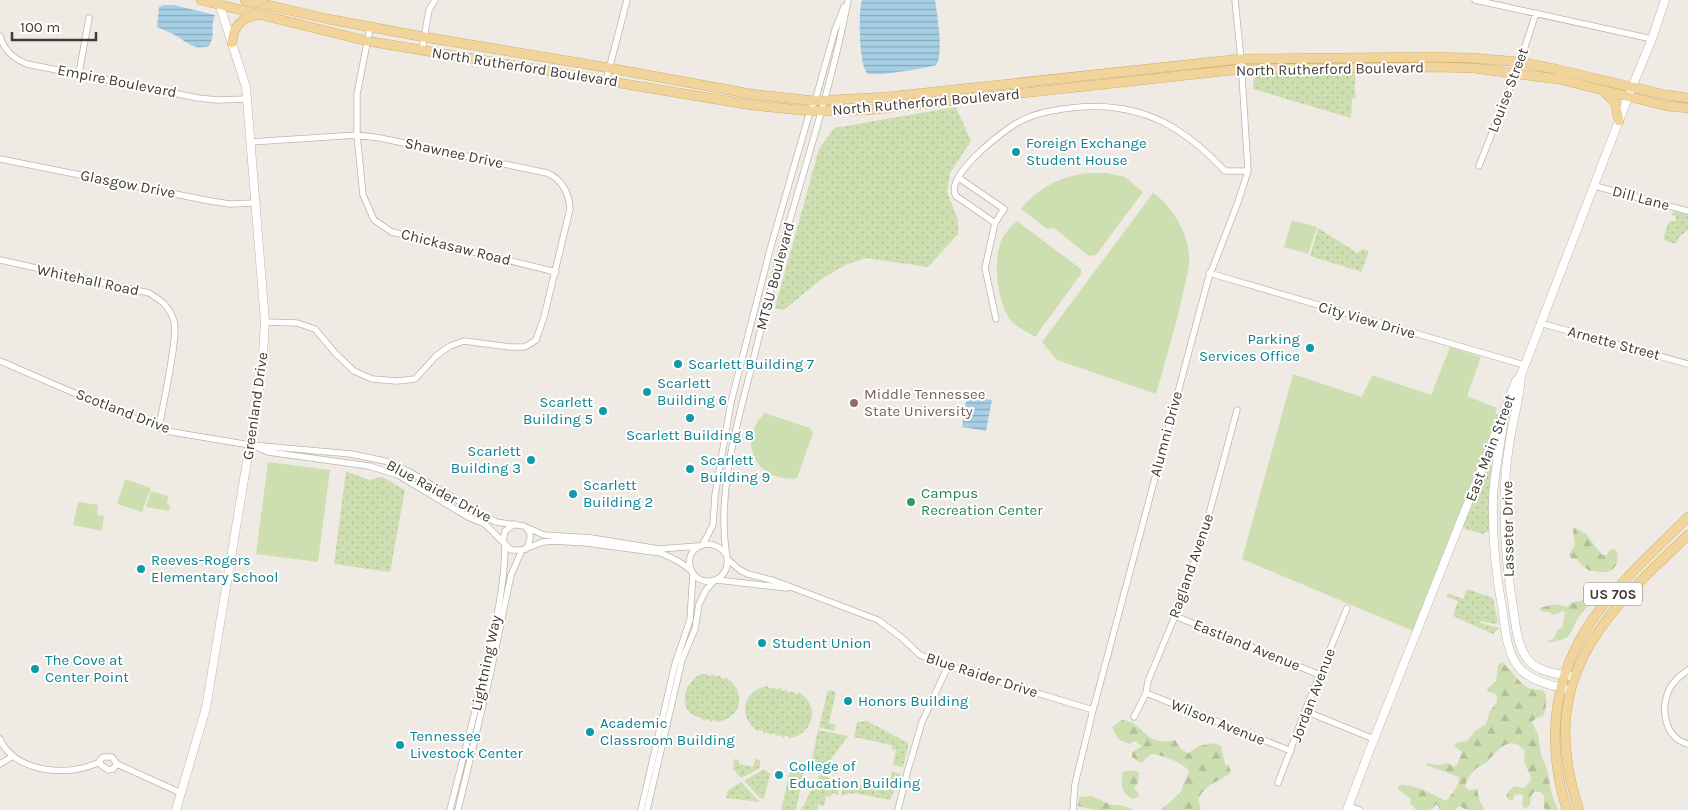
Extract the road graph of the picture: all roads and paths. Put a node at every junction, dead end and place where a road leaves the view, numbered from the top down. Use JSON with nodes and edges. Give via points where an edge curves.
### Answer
{"nodes":[{"id":1,"x":201,"y":0,"type":"edge"},
{"id":2,"x":245,"y":0,"type":"edge"},
{"id":3,"x":434,"y":0,"type":"edge"},
{"id":4,"x":627,"y":0,"type":"edge"},
{"id":5,"x":848,"y":0,"type":"edge"},
{"id":6,"x":1235,"y":0,"type":"edge"},
{"id":7,"x":1475,"y":0,"type":"edge"},
{"id":8,"x":1665,"y":0,"type":"edge"},
{"id":9,"x":219,"y":2,"type":"edge"},
{"id":10,"x":1536,"y":13,"type":"junction"},
{"id":11,"x":258,"y":14,"type":"junction"},
{"id":12,"x":88,"y":18,"type":"dead end"},
{"id":13,"x":370,"y":28,"type":"junction"},
{"id":14,"x":0,"y":36,"type":"edge"},
{"id":15,"x":424,"y":38,"type":"junction"},
{"id":16,"x":1652,"y":39,"type":"junction"},
{"id":17,"x":367,"y":40,"type":"junction"},
{"id":18,"x":232,"y":43,"type":"junction"},
{"id":19,"x":422,"y":50,"type":"junction"},
{"id":20,"x":1241,"y":58,"type":"junction"},
{"id":21,"x":1520,"y":62,"type":"junction"},
{"id":22,"x":609,"y":68,"type":"junction"},
{"id":23,"x":1242,"y":68,"type":"junction"},
{"id":24,"x":78,"y":73,"type":"junction"},
{"id":25,"x":1516,"y":73,"type":"junction"},
{"id":26,"x":606,"y":80,"type":"junction"},
{"id":27,"x":1632,"y":87,"type":"junction"},
{"id":28,"x":1602,"y":90,"type":"junction"},
{"id":29,"x":1628,"y":97,"type":"junction"},
{"id":30,"x":1688,"y":98,"type":"edge"},
{"id":31,"x":247,"y":99,"type":"junction"},
{"id":32,"x":820,"y":101,"type":"junction"},
{"id":33,"x":1688,"y":108,"type":"edge"},
{"id":34,"x":810,"y":111,"type":"junction"},
{"id":35,"x":821,"y":112,"type":"junction"},
{"id":36,"x":1619,"y":122,"type":"junction"},
{"id":37,"x":358,"y":135,"type":"junction"},
{"id":38,"x":252,"y":142,"type":"junction"},
{"id":39,"x":0,"y":159,"type":"edge"},
{"id":40,"x":1479,"y":166,"type":"dead end"},
{"id":41,"x":1248,"y":171,"type":"junction"},
{"id":42,"x":959,"y":178,"type":"junction"},
{"id":43,"x":1595,"y":186,"type":"junction"},
{"id":44,"x":257,"y":203,"type":"junction"},
{"id":45,"x":1688,"y":211,"type":"edge"},
{"id":46,"x":995,"y":223,"type":"junction"},
{"id":47,"x":0,"y":260,"type":"edge"},
{"id":48,"x":556,"y":272,"type":"junction"},
{"id":49,"x":1210,"y":273,"type":"junction"},
{"id":50,"x":996,"y":319,"type":"dead end"},
{"id":51,"x":265,"y":322,"type":"junction"},
{"id":52,"x":1540,"y":323,"type":"junction"},
{"id":53,"x":0,"y":361,"type":"edge"},
{"id":54,"x":1688,"y":364,"type":"edge"},
{"id":55,"x":1524,"y":366,"type":"junction"},
{"id":56,"x":1521,"y":375,"type":"junction"},
{"id":57,"x":1237,"y":410,"type":"dead end"},
{"id":58,"x":1504,"y":414,"type":"junction"},
{"id":59,"x":159,"y":428,"type":"junction"},
{"id":60,"x":250,"y":444,"type":"junction"},
{"id":61,"x":1500,"y":446,"type":"junction"},
{"id":62,"x":1509,"y":446,"type":"junction"},
{"id":63,"x":1483,"y":468,"type":"junction"},
{"id":64,"x":1688,"y":517,"type":"edge"},
{"id":65,"x":516,"y":524,"type":"junction"},
{"id":66,"x":527,"y":528,"type":"junction"},
{"id":67,"x":1688,"y":535,"type":"edge"},
{"id":68,"x":504,"y":543,"type":"junction"},
{"id":69,"x":702,"y":545,"type":"junction"},
{"id":70,"x":524,"y":549,"type":"junction"},
{"id":71,"x":727,"y":557,"type":"junction"},
{"id":72,"x":693,"y":572,"type":"junction"},
{"id":73,"x":715,"y":580,"type":"junction"},
{"id":74,"x":797,"y":590,"type":"junction"},
{"id":75,"x":1347,"y":608,"type":"dead end"},
{"id":76,"x":1175,"y":616,"type":"junction"},
{"id":77,"x":948,"y":666,"type":"junction"},
{"id":78,"x":1688,"y":670,"type":"edge"},
{"id":79,"x":1564,"y":674,"type":"junction"},
{"id":80,"x":1320,"y":675,"type":"junction"},
{"id":81,"x":1574,"y":677,"type":"junction"},
{"id":82,"x":1560,"y":688,"type":"junction"},
{"id":83,"x":1571,"y":690,"type":"junction"},
{"id":84,"x":1146,"y":693,"type":"junction"},
{"id":85,"x":1093,"y":710,"type":"junction"},
{"id":86,"x":1305,"y":711,"type":"junction"},
{"id":87,"x":1134,"y":717,"type":"dead end"},
{"id":88,"x":0,"y":739,"type":"edge"},
{"id":89,"x":1374,"y":739,"type":"junction"},
{"id":90,"x":1688,"y":744,"type":"edge"},
{"id":91,"x":1291,"y":751,"type":"junction"},
{"id":92,"x":13,"y":756,"type":"junction"},
{"id":93,"x":100,"y":762,"type":"junction"},
{"id":94,"x":0,"y":764,"type":"edge"},
{"id":95,"x":117,"y":764,"type":"junction"},
{"id":96,"x":1278,"y":783,"type":"dead end"},
{"id":97,"x":182,"y":793,"type":"junction"},
{"id":98,"x":1348,"y":808,"type":"edge"},
{"id":99,"x":176,"y":810,"type":"edge"},
{"id":100,"x":450,"y":810,"type":"edge"},
{"id":101,"x":458,"y":810,"type":"edge"},
{"id":102,"x":641,"y":810,"type":"edge"},
{"id":103,"x":647,"y":810,"type":"edge"},
{"id":104,"x":898,"y":810,"type":"edge"},
{"id":105,"x":1073,"y":810,"type":"edge"},
{"id":106,"x":1360,"y":810,"type":"edge"},
{"id":107,"x":1567,"y":810,"type":"edge"},
{"id":108,"x":1579,"y":810,"type":"edge"}],
"edges":[{"from":1,"to":9,"type":"main road","name":"North Rutherford Boulevard"},
{"from":2,"to":13,"type":"main road","name":"North Rutherford Boulevard"},
{"from":3,"to":15,"type":"street"},
{"from":4,"to":22,"type":"street"},
{"from":5,"to":32,"type":"street","name":"MTSU Boulevard","via":[[835,30]]},
{"from":6,"to":20,"type":"street","name":"Alumni Drive"},
{"from":7,"to":10,"type":"street"},
{"from":8,"to":16,"type":"street","name":"East Main Street"},
{"from":9,"to":11,"type":"main road","name":"North Rutherford Boulevard"},
{"from":9,"to":18,"type":"street","name":"Greenland Drive"},
{"from":10,"to":16,"type":"street"},
{"from":10,"to":21,"type":"street","name":"Louise Street"},
{"from":11,"to":17,"type":"main road","name":"North Rutherford Boulevard"},
{"from":11,"to":18,"type":"main road","via":[[237,25]]},
{"from":12,"to":24,"type":"street"},
{"from":13,"to":15,"type":"main road","name":"North Rutherford Boulevard"},
{"from":13,"to":17,"type":"street","name":"Chickasaw Road"},
{"from":14,"to":24,"type":"street","name":"Empire Boulevard","via":[[16,60]]},
{"from":15,"to":19,"type":"street"},
{"from":15,"to":22,"type":"main road","name":"North Rutherford Boulevard"},
{"from":16,"to":27,"type":"street","name":"East Main Street"},
{"from":17,"to":19,"type":"main road","name":"North Rutherford Boulevard"},
{"from":17,"to":37,"type":"street","name":"Chickasaw Road","via":[[358,94]]},
{"from":18,"to":31,"type":"street","name":"Greenland Drive"},
{"from":19,"to":26,"type":"main road","name":"North Rutherford Boulevard"},
{"from":20,"to":21,"type":"main road","name":"North Rutherford Boulevard","via":[[1430,57]]},
{"from":20,"to":23,"type":"street","name":"Alumni Drive"},
{"from":20,"to":32,"type":"main road","name":"North Rutherford Boulevard","via":[[887,97]]},
{"from":21,"to":25,"type":"street","name":"Louise Street"},
{"from":21,"to":27,"type":"main road","name":"North Rutherford Boulevard"},
{"from":22,"to":26,"type":"street"},
{"from":22,"to":32,"type":"main road","name":"North Rutherford Boulevard","via":[[751,94]]},
{"from":23,"to":25,"type":"main road","name":"North Rutherford Boulevard","via":[[1435,67]]},
{"from":23,"to":35,"type":"main road","name":"North Rutherford Boulevard","via":[[867,110]]},
{"from":23,"to":41,"type":"street","name":"Alumni Drive"},
{"from":24,"to":31,"type":"street","name":"Empire Boulevard","via":[[198,98]]},
{"from":25,"to":28,"type":"main road","name":"North Rutherford Boulevard"},
{"from":25,"to":40,"type":"street","name":"Louise Street"},
{"from":26,"to":34,"type":"main road","name":"North Rutherford Boulevard","via":[[750,105]]},
{"from":27,"to":29,"type":"street","name":"East Main Street"},
{"from":27,"to":30,"type":"main road","name":"North Rutherford Boulevard"},
{"from":28,"to":29,"type":"main road","name":"North Rutherford Boulevard"},
{"from":28,"to":36,"type":"main road","via":[[1615,102]]},
{"from":29,"to":33,"type":"main road","name":"North Rutherford Boulevard"},
{"from":29,"to":36,"type":"street","name":"East Main Street"},
{"from":31,"to":38,"type":"street","name":"Greenland Drive"},
{"from":32,"to":34,"type":"street","name":"MTSU Boulevard"},
{"from":32,"to":35,"type":"street","name":"MTSU Boulevard"},
{"from":34,"to":35,"type":"main road","name":"North Rutherford Boulevard"},
{"from":34,"to":69,"type":"street","name":"MTSU Boulevard","via":[[732,402],[716,489],[713,525]]},
{"from":35,"to":71,"type":"street","name":"MTSU Boulevard","via":[[780,253],[741,412],[724,499]]},
{"from":36,"to":43,"type":"street","name":"East Main Street"},
{"from":37,"to":38,"type":"street","name":"Shawnee Drive"},
{"from":37,"to":48,"type":"street","name":"Chickasaw Road","via":[[363,195],[374,220],[392,232]]},
{"from":37,"to":48,"type":"street","name":"Shawnee Drive","via":[[554,176],[565,188],[570,209]]},
{"from":38,"to":44,"type":"street","name":"Greenland Drive"},
{"from":39,"to":44,"type":"street","name":"Glasgow Drive","via":[[230,204]]},
{"from":41,"to":42,"type":"street","via":[[1225,171],[1180,130],[1151,116],[1116,108],[1084,107],[1050,111],[1016,124],[986,146],[962,170]]},
{"from":41,"to":49,"type":"street","name":"Alumni Drive"},
{"from":42,"to":46,"type":"street","via":[[953,189],[956,196]]},
{"from":42,"to":46,"type":"street","via":[[1004,209]]},
{"from":43,"to":45,"type":"street","name":"Dill Lane"},
{"from":43,"to":52,"type":"street","name":"East Main Street"},
{"from":44,"to":51,"type":"street","name":"Greenland Drive"},
{"from":46,"to":50,"type":"street","via":[[985,268]]},
{"from":47,"to":59,"type":"street","name":"Whitehall Road","via":[[149,292],[166,304],[175,323]]},
{"from":48,"to":51,"type":"street","name":"Shawnee Drive","via":[[536,340],[525,347],[464,341],[436,356],[415,379],[372,379],[354,371],[315,329],[297,322]]},
{"from":49,"to":55,"type":"street","name":"City View Drive"},
{"from":49,"to":85,"type":"street","name":"Alumni Drive"},
{"from":51,"to":60,"type":"street","name":"Greenland Drive","via":[[262,370]]},
{"from":52,"to":54,"type":"street","name":"Arnette Street"},
{"from":52,"to":55,"type":"street","name":"East Main Street"},
{"from":53,"to":59,"type":"street","name":"Scotland Drive"},
{"from":55,"to":56,"type":"street","name":"East Main Street"},
{"from":56,"to":58,"type":"street","name":"East Main Street","via":[[1516,380]]},
{"from":56,"to":62,"type":"street","name":"Lasseter Drive"},
{"from":57,"to":76,"type":"street","name":"Ragland Avenue","via":[[1202,540]]},
{"from":58,"to":61,"type":"street","name":"Lasseter Drive"},
{"from":58,"to":63,"type":"street","name":"East Main Street"},
{"from":59,"to":60,"type":"street","name":"Scotland Drive"},
{"from":60,"to":65,"type":"street","name":"Blue Raider Drive","via":[[378,459],[408,471],[496,522]]},
{"from":60,"to":68,"type":"street","name":"Blue Raider Drive","via":[[268,452],[369,466],[398,475],[485,524]]},
{"from":60,"to":97,"type":"street","name":"Greenland Drive","via":[[206,708]]},
{"from":61,"to":62,"type":"street"},
{"from":61,"to":63,"type":"street"},
{"from":61,"to":82,"type":"street","name":"Lasseter Drive","via":[[1494,498],[1494,541],[1505,628],[1517,665],[1527,674]]},
{"from":62,"to":79,"type":"street","name":"Lasseter Drive","via":[[1505,539],[1519,638],[1524,655],[1532,664]]},
{"from":63,"to":89,"type":"street","name":"East Main Street"},
{"from":64,"to":79,"type":"main road","number":"US 70S","via":[[1591,621]]},
{"from":65,"to":66,"type":"street"},
{"from":65,"to":68,"type":"street","via":[[504,531]]},
{"from":66,"to":69,"type":"street","via":[[544,534],[659,549]]},
{"from":66,"to":70,"type":"street","via":[[531,535]]},
{"from":67,"to":81,"type":"main road","number":"US 70S","via":[[1614,609],[1595,634]]},
{"from":68,"to":70,"type":"street","via":[[511,550]]},
{"from":68,"to":100,"type":"street","name":"Lightning Way","via":[[505,567],[494,632]]},
{"from":69,"to":71,"type":"street","via":[[719,546]]},
{"from":69,"to":72,"type":"street","via":[[690,559]]},
{"from":70,"to":72,"type":"street","via":[[553,541],[661,553],[678,560]]},
{"from":70,"to":101,"type":"street","name":"Lightning Way","via":[[511,575]]},
{"from":71,"to":73,"type":"street","via":[[726,570]]},
{"from":71,"to":74,"type":"street","name":"Blue Raider Drive","via":[[742,572]]},
{"from":72,"to":73,"type":"street","via":[[699,579]]},
{"from":72,"to":102,"type":"street","via":[[690,620],[677,658]]},
{"from":73,"to":74,"type":"street","name":"Blue Raider Drive"},
{"from":73,"to":103,"type":"street","via":[[699,604],[694,630],[682,660]]},
{"from":74,"to":77,"type":"street","name":"Blue Raider Drive","via":[[878,620],[920,655]]},
{"from":75,"to":80,"type":"street","name":"Jordan Avenue"},
{"from":76,"to":80,"type":"street","name":"Eastland Avenue"},
{"from":76,"to":84,"type":"street","name":"Ragland Avenue"},
{"from":77,"to":85,"type":"street","name":"Blue Raider Drive"},
{"from":77,"to":104,"type":"street","via":[[922,722]]},
{"from":78,"to":90,"type":"street","via":[[1670,689],[1664,718],[1671,732]]},
{"from":79,"to":81,"type":"street","name":"Lasseter Drive"},
{"from":79,"to":82,"type":"main road","number":"US 70S"},
{"from":80,"to":86,"type":"street","name":"Jordan Avenue"},
{"from":81,"to":83,"type":"main road","number":"US 70S"},
{"from":82,"to":83,"type":"street","name":"Lasseter Drive"},
{"from":82,"to":107,"type":"main road","number":"US 70S","via":[[1555,750],[1559,786]]},
{"from":83,"to":108,"type":"main road","number":"US 70S","via":[[1566,718],[1566,752],[1571,787]]},
{"from":84,"to":87,"type":"street","name":"Ragland Avenue"},
{"from":84,"to":91,"type":"street","name":"Wilson Avenue"},
{"from":85,"to":105,"type":"street","name":"Alumni Drive","via":[[1075,784]]},
{"from":86,"to":89,"type":"street"},
{"from":86,"to":91,"type":"street","name":"Jordan Avenue"},
{"from":88,"to":92,"type":"street"},
{"from":89,"to":98,"type":"street","name":"East Main Street"},
{"from":91,"to":96,"type":"street","name":"Jordan Avenue"},
{"from":92,"to":93,"type":"street","via":[[35,768],[54,771]]},
{"from":92,"to":94,"type":"street"},
{"from":93,"to":95,"type":"street","via":[[108,770]]},
{"from":93,"to":95,"type":"street","via":[[108,756]]},
{"from":95,"to":97,"type":"street"},
{"from":97,"to":99,"type":"street","name":"Greenland Drive"},
{"from":98,"to":106,"type":"street"}]}
